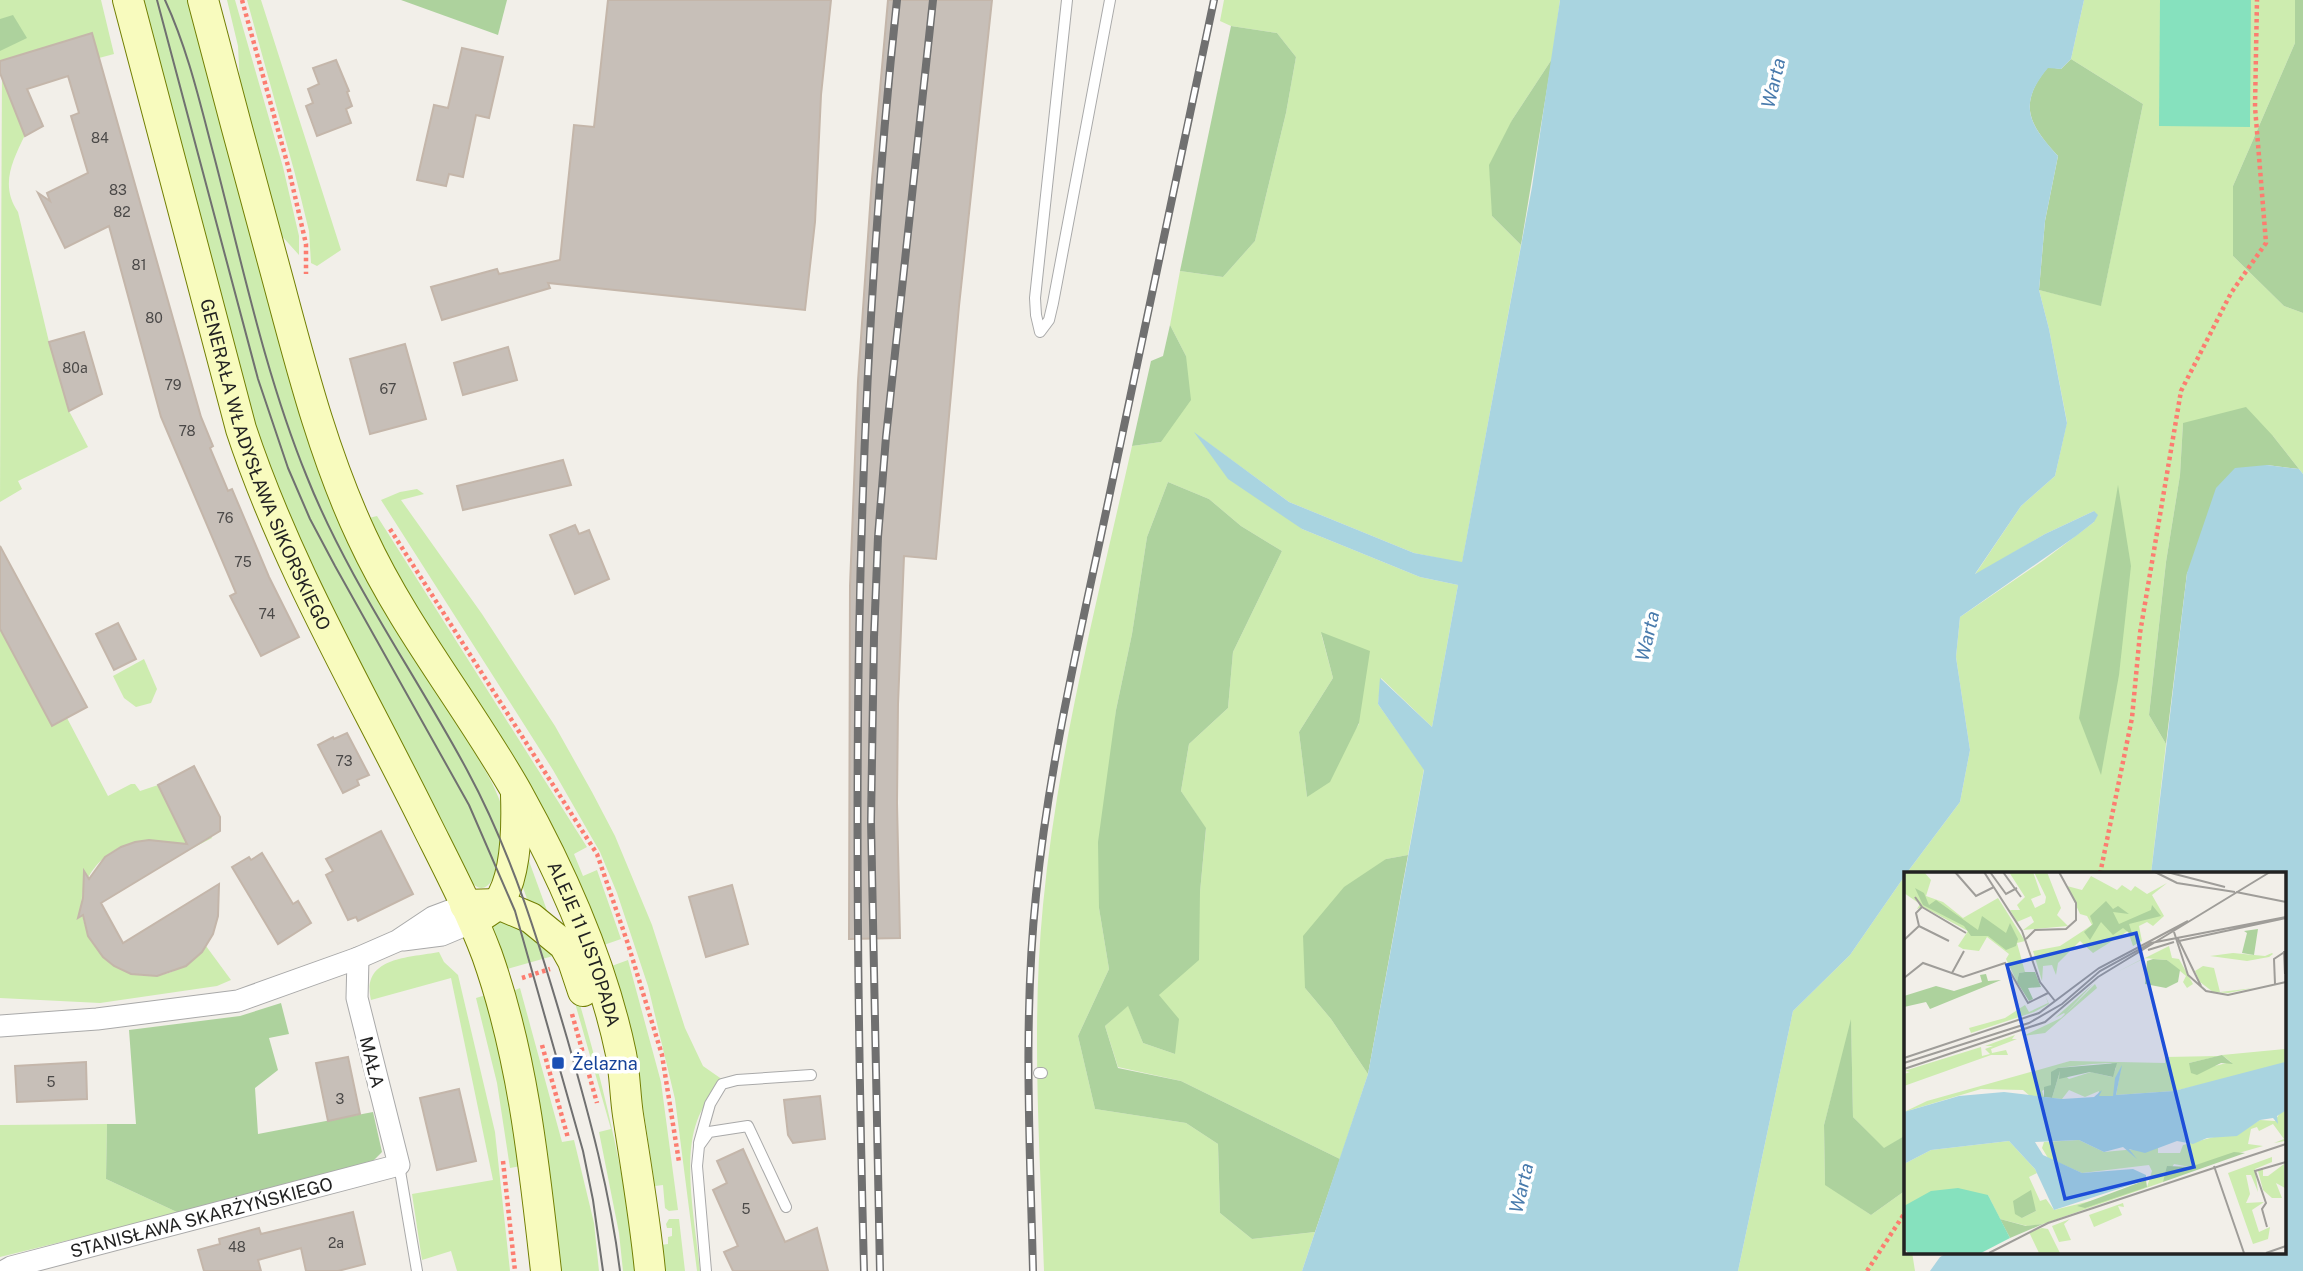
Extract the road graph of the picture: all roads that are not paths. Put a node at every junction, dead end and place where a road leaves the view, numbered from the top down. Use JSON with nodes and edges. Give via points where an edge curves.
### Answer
{"nodes":[{"id":1,"x":128,"y":0,"type":"edge"},
{"id":2,"x":203,"y":0,"type":"edge"},
{"id":3,"x":1067,"y":0,"type":"edge"},
{"id":4,"x":1110,"y":0,"type":"edge"},
{"id":5,"x":516,"y":791,"type":"junction"},
{"id":6,"x":498,"y":904,"type":"junction"},
{"id":7,"x":469,"y":913,"type":"junction"},
{"id":8,"x":358,"y":958,"type":"junction"},
{"id":9,"x":0,"y":1026,"type":"edge"},
{"id":10,"x":811,"y":1075,"type":"dead end"},
{"id":11,"x":614,"y":1113,"type":"junction"},
{"id":12,"x":699,"y":1146,"type":"junction"},
{"id":13,"x":398,"y":1165,"type":"junction"},
{"id":14,"x":786,"y":1207,"type":"dead end"},
{"id":15,"x":4,"y":1271,"type":"edge"},
{"id":16,"x":418,"y":1271,"type":"edge"},
{"id":17,"x":546,"y":1271,"type":"edge"},
{"id":18,"x":650,"y":1271,"type":"edge"},
{"id":19,"x":706,"y":1271,"type":"edge"}],
"edges":[{"from":1,"to":7,"type":"main road","name":"GENERAŁA WŁADYSŁAWA SIKORSKIEGO","via":[[254,470],[312,600]]},
{"from":2,"to":5,"type":"main road","via":[[304,376],[345,499],[393,595]]},
{"from":3,"to":4,"type":"lane","via":[[1035,298],[1040,332],[1053,303]]},
{"from":5,"to":6,"type":"main road","via":[[512,864]]},
{"from":5,"to":11,"type":"main road","name":"ALEJE 11 LISTOPADA","via":[[556,867],[592,955],[621,1055]]},
{"from":6,"to":7,"type":"main road"},
{"from":6,"to":11,"type":"main road","via":[[531,918],[564,945],[579,978]]},
{"from":7,"to":8,"type":"street","via":[[433,916],[397,941]]},
{"from":7,"to":17,"type":"main road","via":[[496,984],[523,1090]]},
{"from":8,"to":9,"type":"street","via":[[238,1001]]},
{"from":8,"to":13,"type":"street","name":"MAŁA","via":[[358,998]]},
{"from":10,"to":12,"type":"lane","via":[[722,1084],[710,1104]]},
{"from":11,"to":18,"type":"main road","name":"ALEJE 11 LISTOPADA","via":[[643,1203]]},
{"from":12,"to":14,"type":"lane","via":[[709,1132],[748,1126]]},
{"from":12,"to":19,"type":"lane"},
{"from":13,"to":15,"type":"street","name":"STANISŁAWA SKARŻYŃSKIEGO"},
{"from":13,"to":16,"type":"lane"}]}
